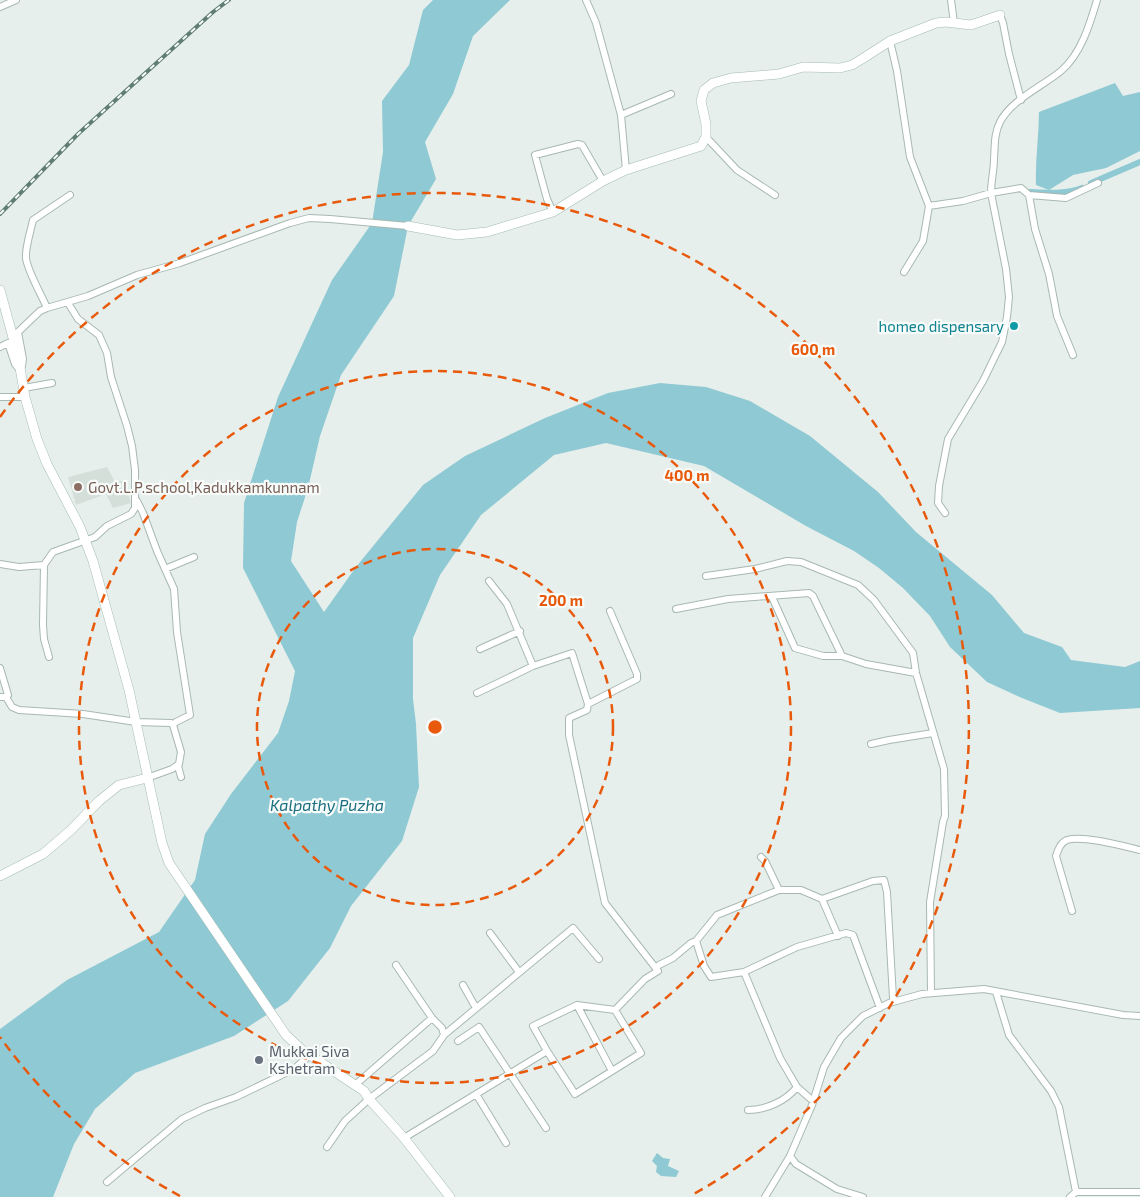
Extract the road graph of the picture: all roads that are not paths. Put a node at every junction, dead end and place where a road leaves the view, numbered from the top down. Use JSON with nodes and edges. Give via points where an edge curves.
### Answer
{"nodes":[{"id":1,"x":16,"y":0,"type":"edge"},
{"id":2,"x":586,"y":0,"type":"edge"},
{"id":3,"x":951,"y":0,"type":"edge"},
{"id":4,"x":1097,"y":0,"type":"edge"},
{"id":5,"x":0,"y":7,"type":"edge"},
{"id":6,"x":1000,"y":15,"type":"joint"},
{"id":7,"x":954,"y":23,"type":"junction"},
{"id":8,"x":890,"y":41,"type":"junction"},
{"id":9,"x":671,"y":94,"type":"dead end"},
{"id":10,"x":1021,"y":100,"type":"junction"},
{"id":11,"x":621,"y":114,"type":"junction"},
{"id":12,"x":706,"y":137,"type":"junction"},
{"id":13,"x":626,"y":170,"type":"junction"},
{"id":14,"x":603,"y":182,"type":"junction"},
{"id":15,"x":1098,"y":183,"type":"dead end"},
{"id":16,"x":991,"y":193,"type":"junction"},
{"id":17,"x":70,"y":195,"type":"dead end"},
{"id":18,"x":775,"y":195,"type":"dead end"},
{"id":19,"x":1028,"y":195,"type":"junction"},
{"id":20,"x":929,"y":206,"type":"junction"},
{"id":21,"x":553,"y":212,"type":"junction"},
{"id":22,"x":408,"y":226,"type":"joint"},
{"id":23,"x":904,"y":272,"type":"dead end"},
{"id":24,"x":0,"y":290,"type":"edge"},
{"id":25,"x":68,"y":303,"type":"junction"},
{"id":26,"x":47,"y":308,"type":"junction"},
{"id":27,"x":0,"y":347,"type":"edge"},
{"id":28,"x":1073,"y":355,"type":"dead end"},
{"id":29,"x":20,"y":371,"type":"junction"},
{"id":30,"x":52,"y":383,"type":"dead end"},
{"id":31,"x":24,"y":393,"type":"junction"},
{"id":32,"x":0,"y":397,"type":"edge"},
{"id":33,"x":135,"y":498,"type":"junction"},
{"id":34,"x":945,"y":513,"type":"dead end"},
{"id":35,"x":85,"y":541,"type":"junction"},
{"id":36,"x":194,"y":557,"type":"dead end"},
{"id":37,"x":0,"y":564,"type":"edge"},
{"id":38,"x":44,"y":566,"type":"junction"},
{"id":39,"x":166,"y":569,"type":"junction"},
{"id":40,"x":706,"y":576,"type":"dead end"},
{"id":41,"x":489,"y":581,"type":"dead end"},
{"id":42,"x":772,"y":596,"type":"junction"},
{"id":43,"x":676,"y":608,"type":"dead end"},
{"id":44,"x":610,"y":611,"type":"dead end"},
{"id":45,"x":520,"y":631,"type":"junction"},
{"id":46,"x":480,"y":650,"type":"dead end"},
{"id":47,"x":842,"y":656,"type":"junction"},
{"id":48,"x":49,"y":657,"type":"dead end"},
{"id":49,"x":534,"y":666,"type":"junction"},
{"id":50,"x":0,"y":668,"type":"edge"},
{"id":51,"x":916,"y":673,"type":"junction"},
{"id":52,"x":476,"y":693,"type":"dead end"},
{"id":53,"x":8,"y":695,"type":"dead end"},
{"id":54,"x":0,"y":697,"type":"edge"},
{"id":55,"x":588,"y":704,"type":"junction"},
{"id":56,"x":136,"y":722,"type":"junction"},
{"id":57,"x":171,"y":723,"type":"dead end"},
{"id":58,"x":933,"y":733,"type":"junction"},
{"id":59,"x":871,"y":744,"type":"dead end"},
{"id":60,"x":179,"y":764,"type":"junction"},
{"id":61,"x":180,"y":777,"type":"dead end"},
{"id":62,"x":147,"y":778,"type":"junction"},
{"id":63,"x":1140,"y":850,"type":"edge"},
{"id":64,"x":761,"y":856,"type":"dead end"},
{"id":65,"x":0,"y":876,"type":"edge"},
{"id":66,"x":779,"y":890,"type":"junction"},
{"id":67,"x":822,"y":899,"type":"junction"},
{"id":68,"x":1072,"y":911,"type":"dead end"},
{"id":69,"x":490,"y":933,"type":"dead end"},
{"id":70,"x":838,"y":936,"type":"junction"},
{"id":71,"x":696,"y":941,"type":"junction"},
{"id":72,"x":599,"y":959,"type":"dead end"},
{"id":73,"x":396,"y":965,"type":"dead end"},
{"id":74,"x":656,"y":968,"type":"junction"},
{"id":75,"x":519,"y":972,"type":"junction"},
{"id":76,"x":744,"y":972,"type":"junction"},
{"id":77,"x":463,"y":985,"type":"dead end"},
{"id":78,"x":996,"y":992,"type":"junction"},
{"id":79,"x":932,"y":993,"type":"junction"},
{"id":80,"x":896,"y":1001,"type":"junction"},
{"id":81,"x":577,"y":1005,"type":"junction"},
{"id":82,"x":476,"y":1008,"type":"junction"},
{"id":83,"x":880,"y":1008,"type":"junction"},
{"id":84,"x":615,"y":1010,"type":"junction"},
{"id":85,"x":1140,"y":1016,"type":"edge"},
{"id":86,"x":432,"y":1018,"type":"junction"},
{"id":87,"x":444,"y":1035,"type":"junction"},
{"id":88,"x":458,"y":1041,"type":"dead end"},
{"id":89,"x":547,"y":1051,"type":"junction"},
{"id":90,"x":310,"y":1055,"type":"junction"},
{"id":91,"x":612,"y":1071,"type":"junction"},
{"id":92,"x":509,"y":1074,"type":"junction"},
{"id":93,"x":355,"y":1085,"type":"junction"},
{"id":94,"x":797,"y":1087,"type":"junction"},
{"id":95,"x":476,"y":1094,"type":"junction"},
{"id":96,"x":369,"y":1100,"type":"junction"},
{"id":97,"x":813,"y":1101,"type":"junction"},
{"id":98,"x":748,"y":1110,"type":"dead end"},
{"id":99,"x":546,"y":1128,"type":"dead end"},
{"id":100,"x":404,"y":1138,"type":"junction"},
{"id":101,"x":506,"y":1143,"type":"dead end"},
{"id":102,"x":327,"y":1146,"type":"dead end"},
{"id":103,"x":790,"y":1156,"type":"junction"},
{"id":104,"x":108,"y":1182,"type":"dead end"},
{"id":105,"x":1076,"y":1192,"type":"junction"},
{"id":106,"x":1140,"y":1192,"type":"edge"},
{"id":107,"x":450,"y":1197,"type":"edge"},
{"id":108,"x":765,"y":1197,"type":"edge"},
{"id":109,"x":863,"y":1197,"type":"edge"},
{"id":110,"x":1070,"y":1197,"type":"edge"}],
"edges":[{"from":1,"to":5,"type":"street"},
{"from":2,"to":11,"type":"street","via":[[596,23]]},
{"from":3,"to":7,"type":"street"},
{"from":4,"to":10,"type":"street","via":[[1074,56],[1062,70]]},
{"from":6,"to":7,"type":"main road","via":[[971,25]]},
{"from":6,"to":10,"type":"street"},
{"from":7,"to":8,"type":"main road","via":[[936,23]]},
{"from":8,"to":12,"type":"main road","via":[[857,62],[840,68],[803,67],[779,74],[731,78],[713,83],[704,90],[701,101]]},
{"from":8,"to":20,"type":"street","via":[[910,156]]},
{"from":9,"to":11,"type":"street"},
{"from":10,"to":16,"type":"street","via":[[1001,120],[994,134]]},
{"from":11,"to":13,"type":"street"},
{"from":12,"to":13,"type":"main road","via":[[702,146]]},
{"from":12,"to":18,"type":"street","via":[[737,170]]},
{"from":13,"to":14,"type":"main road"},
{"from":14,"to":21,"type":"main road"},
{"from":14,"to":21,"type":"street","via":[[582,144],[535,155]]},
{"from":15,"to":19,"type":"street","via":[[1066,198]]},
{"from":16,"to":19,"type":"street","via":[[1021,188]]},
{"from":16,"to":20,"type":"street"},
{"from":16,"to":34,"type":"street","via":[[1006,269],[1007,317],[1002,342],[948,439],[938,495],[938,503]]},
{"from":17,"to":26,"type":"street","via":[[33,220],[26,250],[26,260]]},
{"from":19,"to":28,"type":"street","via":[[1049,274],[1056,316]]},
{"from":20,"to":23,"type":"street","via":[[923,241]]},
{"from":21,"to":22,"type":"main road","via":[[487,232],[457,235]]},
{"from":22,"to":25,"type":"street","via":[[309,218],[137,275]]},
{"from":24,"to":29,"type":"main road"},
{"from":25,"to":26,"type":"street"},
{"from":25,"to":33,"type":"street","via":[[78,318],[99,335],[108,353],[111,377],[132,446]]},
{"from":26,"to":29,"type":"street","via":[[18,332],[23,359]]},
{"from":27,"to":29,"type":"street","via":[[8,343]]},
{"from":29,"to":31,"type":"main road"},
{"from":30,"to":31,"type":"street"},
{"from":31,"to":32,"type":"street"},
{"from":31,"to":35,"type":"main road","via":[[47,464]]},
{"from":33,"to":35,"type":"street","via":[[136,508],[131,514]]},
{"from":33,"to":39,"type":"street"},
{"from":35,"to":38,"type":"street","via":[[53,552]]},
{"from":35,"to":56,"type":"main road"},
{"from":36,"to":39,"type":"street"},
{"from":37,"to":38,"type":"street"},
{"from":38,"to":48,"type":"street","via":[[43,625]]},
{"from":39,"to":60,"type":"street","via":[[174,589],[190,715],[174,725],[181,752]]},
{"from":40,"to":51,"type":"street","via":[[787,561],[801,562],[858,585],[874,600],[913,653]]},
{"from":41,"to":45,"type":"street"},
{"from":42,"to":43,"type":"street","via":[[728,598]]},
{"from":42,"to":47,"type":"street","via":[[795,648],[823,656]]},
{"from":42,"to":47,"type":"street","via":[[809,593],[813,596]]},
{"from":44,"to":55,"type":"street","via":[[637,679]]},
{"from":45,"to":46,"type":"street"},
{"from":45,"to":49,"type":"street"},
{"from":47,"to":51,"type":"street"},
{"from":49,"to":52,"type":"street"},
{"from":49,"to":55,"type":"street","via":[[572,653]]},
{"from":50,"to":53,"type":"street"},
{"from":51,"to":58,"type":"street"},
{"from":54,"to":56,"type":"street","via":[[6,697],[12,707],[19,710],[83,714]]},
{"from":55,"to":74,"type":"street","via":[[587,710],[569,718],[569,735],[605,903]]},
{"from":56,"to":57,"type":"street"},
{"from":56,"to":62,"type":"main road"},
{"from":58,"to":59,"type":"street"},
{"from":58,"to":79,"type":"street","via":[[944,769],[946,816],[930,902]]},
{"from":60,"to":61,"type":"street"},
{"from":60,"to":62,"type":"street"},
{"from":62,"to":65,"type":"main road","via":[[119,785],[43,854]]},
{"from":62,"to":90,"type":"main road","via":[[162,843],[170,862],[278,1024]]},
{"from":63,"to":68,"type":"street","via":[[1106,842],[1065,841],[1056,856]]},
{"from":64,"to":66,"type":"street"},
{"from":66,"to":67,"type":"street","via":[[801,890]]},
{"from":66,"to":71,"type":"street","via":[[718,915]]},
{"from":67,"to":70,"type":"street"},
{"from":67,"to":80,"type":"street","via":[[884,880]]},
{"from":69,"to":75,"type":"street"},
{"from":70,"to":76,"type":"street","via":[[797,947]]},
{"from":70,"to":83,"type":"street","via":[[846,933],[853,936]]},
{"from":71,"to":74,"type":"street"},
{"from":71,"to":76,"type":"street","via":[[711,977]]},
{"from":72,"to":75,"type":"street","via":[[574,928]]},
{"from":73,"to":86,"type":"street"},
{"from":74,"to":84,"type":"street","via":[[658,971],[645,979]]},
{"from":75,"to":82,"type":"street"},
{"from":76,"to":94,"type":"street","via":[[780,1058]]},
{"from":77,"to":82,"type":"street"},
{"from":78,"to":79,"type":"street","via":[[984,989]]},
{"from":78,"to":85,"type":"street"},
{"from":78,"to":105,"type":"street","via":[[1009,1035],[1051,1091],[1059,1107]]},
{"from":79,"to":80,"type":"street"},
{"from":80,"to":83,"type":"street"},
{"from":81,"to":84,"type":"street"},
{"from":81,"to":89,"type":"street","via":[[533,1026]]},
{"from":81,"to":91,"type":"street"},
{"from":82,"to":87,"type":"street"},
{"from":83,"to":97,"type":"street","via":[[862,1016],[841,1038],[824,1067]]},
{"from":84,"to":91,"type":"street","via":[[641,1053]]},
{"from":86,"to":87,"type":"street"},
{"from":86,"to":93,"type":"street"},
{"from":87,"to":96,"type":"street","via":[[433,1051]]},
{"from":88,"to":92,"type":"street","via":[[479,1027]]},
{"from":89,"to":91,"type":"street","via":[[575,1094]]},
{"from":89,"to":92,"type":"street"},
{"from":90,"to":93,"type":"main road"},
{"from":90,"to":104,"type":"street","via":[[294,1069],[182,1119]]},
{"from":92,"to":95,"type":"street"},
{"from":92,"to":99,"type":"street"},
{"from":93,"to":96,"type":"main road"},
{"from":94,"to":97,"type":"street"},
{"from":94,"to":98,"type":"street","via":[[790,1096],[760,1110]]},
{"from":95,"to":100,"type":"street"},
{"from":95,"to":101,"type":"street"},
{"from":96,"to":100,"type":"main road"},
{"from":96,"to":102,"type":"street","via":[[345,1121]]},
{"from":97,"to":103,"type":"street"},
{"from":100,"to":107,"type":"main road"},
{"from":103,"to":108,"type":"street"},
{"from":103,"to":109,"type":"street","via":[[796,1164],[837,1189]]},
{"from":105,"to":106,"type":"street"},
{"from":105,"to":110,"type":"street"}]}
